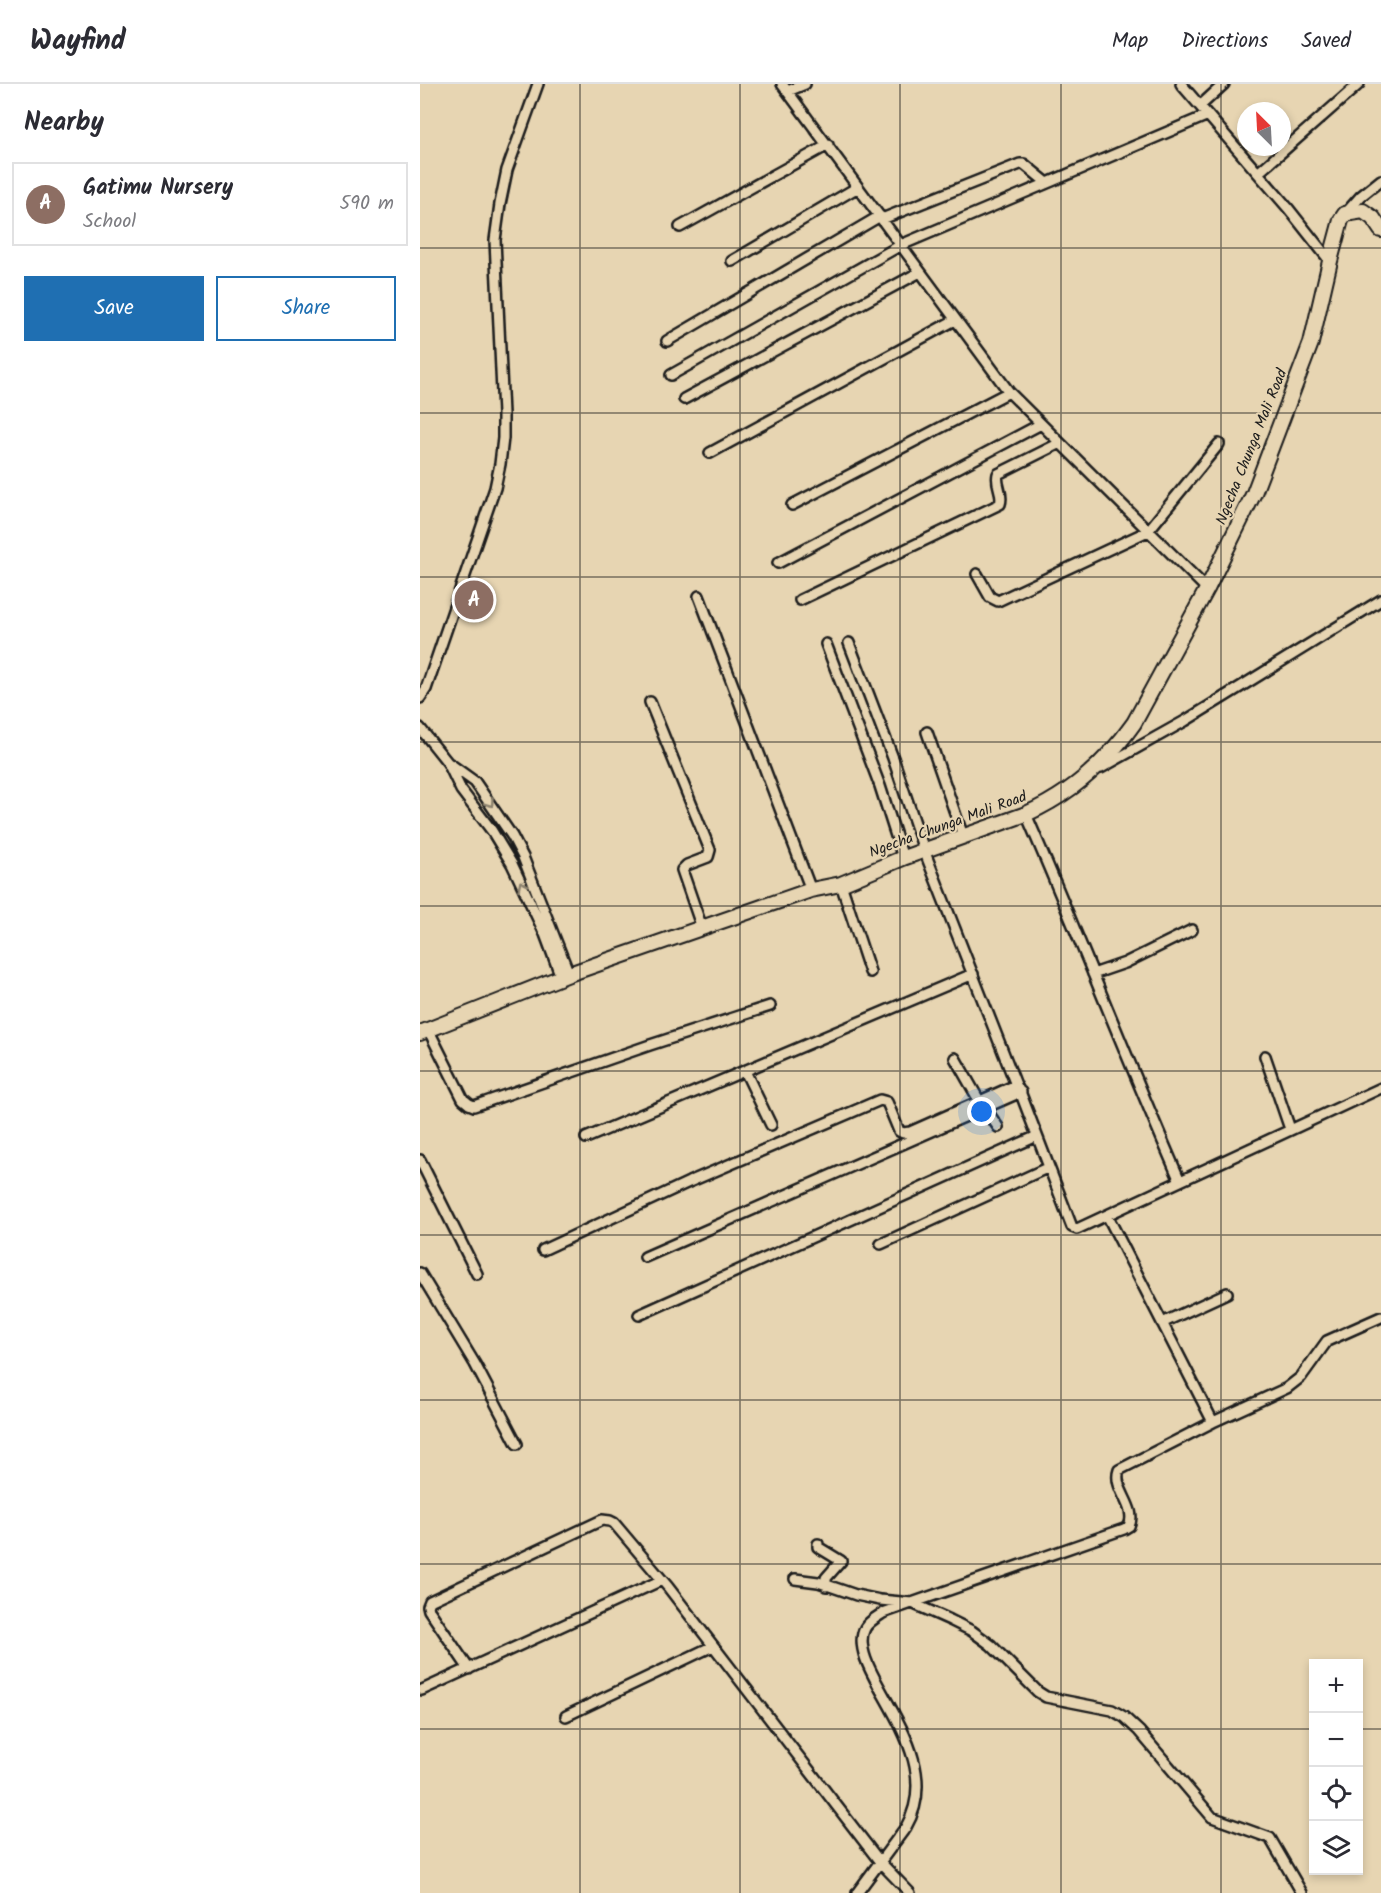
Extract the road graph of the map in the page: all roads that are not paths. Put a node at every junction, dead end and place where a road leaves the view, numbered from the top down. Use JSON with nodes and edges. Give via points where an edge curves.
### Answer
{"nodes":[{"id":1,"x":538,"y":84,"type":"edge"},
{"id":2,"x":806,"y":84,"type":"edge"},
{"id":3,"x":1181,"y":84,"type":"edge"},
{"id":4,"x":1224,"y":84,"type":"edge"},
{"id":5,"x":1359,"y":84,"type":"edge"},
{"id":6,"x":785,"y":88,"type":"edge"},
{"id":7,"x":1200,"y":106,"type":"junction"},
{"id":8,"x":1208,"y":115,"type":"junction"},
{"id":9,"x":828,"y":145,"type":"junction"},
{"id":10,"x":1258,"y":174,"type":"junction"},
{"id":11,"x":1381,"y":180,"type":"edge"},
{"id":12,"x":1046,"y":182,"type":"junction"},
{"id":13,"x":858,"y":187,"type":"junction"},
{"id":14,"x":1345,"y":214,"type":"junction"},
{"id":15,"x":881,"y":217,"type":"junction"},
{"id":16,"x":680,"y":227,"type":"dead end"},
{"id":17,"x":1381,"y":230,"type":"edge"},
{"id":18,"x":901,"y":245,"type":"junction"},
{"id":19,"x":732,"y":261,"type":"dead end"},
{"id":20,"x":1330,"y":261,"type":"junction"},
{"id":21,"x":920,"y":272,"type":"junction"},
{"id":22,"x":955,"y":320,"type":"junction"},
{"id":23,"x":667,"y":341,"type":"dead end"},
{"id":24,"x":670,"y":375,"type":"dead end"},
{"id":25,"x":1009,"y":392,"type":"junction"},
{"id":26,"x":684,"y":399,"type":"dead end"},
{"id":27,"x":1041,"y":424,"type":"junction"},
{"id":28,"x":1060,"y":443,"type":"junction"},
{"id":29,"x":1219,"y":444,"type":"dead end"},
{"id":30,"x":710,"y":453,"type":"dead end"},
{"id":31,"x":792,"y":505,"type":"dead end"},
{"id":32,"x":1148,"y":531,"type":"junction"},
{"id":33,"x":777,"y":563,"type":"dead end"},
{"id":34,"x":977,"y":574,"type":"dead end"},
{"id":35,"x":1207,"y":589,"type":"junction"},
{"id":36,"x":699,"y":596,"type":"dead end"},
{"id":37,"x":800,"y":600,"type":"dead end"},
{"id":38,"x":1381,"y":600,"type":"edge"},
{"id":39,"x":849,"y":643,"type":"dead end"},
{"id":40,"x":826,"y":644,"type":"dead end"},
{"id":41,"x":424,"y":681,"type":"edge"},
{"id":42,"x":420,"y":698,"type":"edge"},
{"id":43,"x":650,"y":702,"type":"dead end"},
{"id":44,"x":420,"y":728,"type":"edge"},
{"id":45,"x":927,"y":732,"type":"dead end"},
{"id":46,"x":448,"y":763,"type":"junction"},
{"id":47,"x":1091,"y":773,"type":"junction"},
{"id":48,"x":1026,"y":814,"type":"junction"},
{"id":49,"x":963,"y":836,"type":"junction"},
{"id":50,"x":924,"y":850,"type":"junction"},
{"id":51,"x":903,"y":858,"type":"junction"},
{"id":52,"x":841,"y":884,"type":"junction"},
{"id":53,"x":811,"y":890,"type":"junction"},
{"id":54,"x":702,"y":928,"type":"junction"},
{"id":55,"x":1192,"y":930,"type":"dead end"},
{"id":56,"x":870,"y":972,"type":"dead end"},
{"id":57,"x":973,"y":974,"type":"junction"},
{"id":58,"x":1093,"y":974,"type":"junction"},
{"id":59,"x":565,"y":976,"type":"junction"},
{"id":60,"x":770,"y":1006,"type":"dead end"},
{"id":61,"x":424,"y":1031,"type":"edge"},
{"id":62,"x":1265,"y":1056,"type":"dead end"},
{"id":63,"x":955,"y":1058,"type":"dead end"},
{"id":64,"x":746,"y":1071,"type":"junction"},
{"id":65,"x":1381,"y":1088,"type":"edge"},
{"id":66,"x":1018,"y":1089,"type":"junction"},
{"id":67,"x":982,"y":1105,"type":"junction"},
{"id":68,"x":771,"y":1125,"type":"dead end"},
{"id":69,"x":998,"y":1127,"type":"dead end"},
{"id":70,"x":1290,"y":1130,"type":"junction"},
{"id":71,"x":1037,"y":1136,"type":"junction"},
{"id":72,"x":586,"y":1138,"type":"dead end"},
{"id":73,"x":420,"y":1160,"type":"edge"},
{"id":74,"x":1048,"y":1167,"type":"junction"},
{"id":75,"x":1180,"y":1181,"type":"junction"},
{"id":76,"x":1107,"y":1215,"type":"junction"},
{"id":77,"x":881,"y":1244,"type":"dead end"},
{"id":78,"x":543,"y":1250,"type":"dead end"},
{"id":79,"x":645,"y":1257,"type":"dead end"},
{"id":80,"x":420,"y":1274,"type":"edge"},
{"id":81,"x":477,"y":1274,"type":"dead end"},
{"id":82,"x":1227,"y":1293,"type":"dead end"},
{"id":83,"x":639,"y":1315,"type":"dead end"},
{"id":84,"x":1381,"y":1317,"type":"edge"},
{"id":85,"x":1162,"y":1323,"type":"junction"},
{"id":86,"x":1213,"y":1422,"type":"junction"},
{"id":87,"x":517,"y":1444,"type":"dead end"},
{"id":88,"x":818,"y":1544,"type":"dead end"},
{"id":89,"x":795,"y":1579,"type":"dead end"},
{"id":90,"x":662,"y":1580,"type":"junction"},
{"id":91,"x":826,"y":1586,"type":"junction"},
{"id":92,"x":912,"y":1603,"type":"junction"},
{"id":93,"x":713,"y":1646,"type":"junction"},
{"id":94,"x":469,"y":1669,"type":"junction"},
{"id":95,"x":422,"y":1690,"type":"dead end"},
{"id":96,"x":566,"y":1716,"type":"dead end"},
{"id":97,"x":880,"y":1862,"type":"junction"},
{"id":98,"x":857,"y":1893,"type":"edge"},
{"id":99,"x":910,"y":1893,"type":"edge"},
{"id":100,"x":1302,"y":1893,"type":"edge"}],
"edges":[{"from":1,"to":41,"type":"street","via":[[507,170],[495,240],[503,414],[500,464],[495,489]]},
{"from":2,"to":6,"type":"street"},
{"from":3,"to":7,"type":"street"},
{"from":4,"to":7,"type":"street"},
{"from":5,"to":10,"type":"street"},
{"from":6,"to":9,"type":"street"},
{"from":7,"to":8,"type":"street"},
{"from":8,"to":10,"type":"street"},
{"from":8,"to":12,"type":"street"},
{"from":9,"to":13,"type":"street"},
{"from":9,"to":16,"type":"street"},
{"from":10,"to":20,"type":"street"},
{"from":11,"to":14,"type":"street"},
{"from":12,"to":15,"type":"street","via":[[1020,164]]},
{"from":12,"to":18,"type":"street"},
{"from":13,"to":15,"type":"street"},
{"from":13,"to":19,"type":"street"},
{"from":14,"to":17,"type":"main road","via":[[1367,213]]},
{"from":14,"to":20,"type":"main road","name":"Ngecha Chunga Mali Road"},
{"from":15,"to":18,"type":"street"},
{"from":15,"to":23,"type":"street"},
{"from":18,"to":21,"type":"street"},
{"from":18,"to":24,"type":"street"},
{"from":20,"to":35,"type":"main road","name":"Ngecha Chunga Mali Road","via":[[1311,343],[1254,493]]},
{"from":21,"to":22,"type":"street"},
{"from":21,"to":26,"type":"street"},
{"from":22,"to":25,"type":"street"},
{"from":22,"to":30,"type":"street"},
{"from":25,"to":27,"type":"street"},
{"from":25,"to":31,"type":"street"},
{"from":27,"to":28,"type":"street"},
{"from":27,"to":33,"type":"street"},
{"from":28,"to":32,"type":"street"},
{"from":28,"to":37,"type":"street","via":[[998,474],[1000,504]]},
{"from":29,"to":32,"type":"street"},
{"from":32,"to":34,"type":"street","via":[[998,601],[990,597]]},
{"from":32,"to":35,"type":"street"},
{"from":35,"to":47,"type":"main road","name":"Ngecha Chunga Mali Road","via":[[1134,723]]},
{"from":36,"to":53,"type":"street"},
{"from":38,"to":47,"type":"street","via":[[1185,721]]},
{"from":39,"to":50,"type":"street"},
{"from":40,"to":51,"type":"street"},
{"from":41,"to":42,"type":"street","via":[[426,689]]},
{"from":43,"to":54,"type":"street","via":[[710,850],[708,857],[682,870]]},
{"from":44,"to":46,"type":"street"},
{"from":45,"to":49,"type":"street"},
{"from":59,"to":46,"type":"street","one_way":true,"via":[[512,864],[461,790]]},
{"from":46,"to":59,"type":"street","one_way":true,"via":[[475,782],[512,836]]},
{"from":47,"to":48,"type":"main road","name":"Ngecha Chunga Mali Road"},
{"from":48,"to":49,"type":"main road","name":"Ngecha Chunga Mali Road"},
{"from":48,"to":58,"type":"street"},
{"from":49,"to":50,"type":"main road","name":"Ngecha Chunga Mali Road"},
{"from":50,"to":51,"type":"main road","name":"Ngecha Chunga Mali Road"},
{"from":50,"to":57,"type":"street"},
{"from":51,"to":52,"type":"main road","name":"Ngecha Chunga Mali Road"},
{"from":52,"to":53,"type":"main road","name":"Ngecha Chunga Mali Road"},
{"from":52,"to":56,"type":"street"},
{"from":53,"to":54,"type":"main road","name":"Ngecha Chunga Mali Road"},
{"from":54,"to":59,"type":"main road","name":"Ngecha Chunga Mali Road"},
{"from":55,"to":58,"type":"street"},
{"from":57,"to":64,"type":"street"},
{"from":57,"to":66,"type":"street"},
{"from":58,"to":75,"type":"street"},
{"from":59,"to":61,"type":"main road","name":"Ngecha Chunga Mali Road"},
{"from":60,"to":61,"type":"street","via":[[474,1106],[464,1099]]},
{"from":62,"to":70,"type":"street"},
{"from":63,"to":67,"type":"street"},
{"from":64,"to":68,"type":"street"},
{"from":64,"to":72,"type":"street"},
{"from":65,"to":70,"type":"street"},
{"from":66,"to":67,"type":"street"},
{"from":66,"to":71,"type":"street"},
{"from":67,"to":69,"type":"street"},
{"from":67,"to":78,"type":"street","via":[[903,1133],[887,1102],[880,1100]]},
{"from":67,"to":79,"type":"street"},
{"from":70,"to":75,"type":"street"},
{"from":71,"to":74,"type":"street"},
{"from":71,"to":83,"type":"street"},
{"from":73,"to":81,"type":"street"},
{"from":74,"to":76,"type":"street","via":[[1072,1227],[1077,1229]]},
{"from":74,"to":77,"type":"street"},
{"from":75,"to":76,"type":"street"},
{"from":76,"to":85,"type":"street"},
{"from":80,"to":87,"type":"street","via":[[475,1364]]},
{"from":82,"to":85,"type":"street"},
{"from":84,"to":86,"type":"street","via":[[1327,1341],[1301,1377],[1287,1388]]},
{"from":85,"to":86,"type":"street"},
{"from":86,"to":92,"type":"street","via":[[1119,1470],[1118,1479],[1131,1512],[1129,1526]]},
{"from":88,"to":91,"type":"street","via":[[840,1561],[826,1578]]},
{"from":89,"to":91,"type":"street"},
{"from":90,"to":93,"type":"street"},
{"from":90,"to":94,"type":"street"},
{"from":90,"to":94,"type":"street","via":[[614,1523],[602,1520],[430,1601],[429,1610]]},
{"from":91,"to":92,"type":"street","via":[[880,1600]]},
{"from":92,"to":97,"type":"street","via":[[883,1613],[864,1630],[865,1659],[910,1746],[917,1778],[912,1816]]},
{"from":92,"to":100,"type":"street","via":[[972,1631],[1046,1697],[1124,1716],[1212,1817],[1270,1838]]},
{"from":93,"to":96,"type":"street"},
{"from":93,"to":97,"type":"street"},
{"from":94,"to":95,"type":"street"},
{"from":97,"to":98,"type":"street"},
{"from":97,"to":99,"type":"street"}]}
